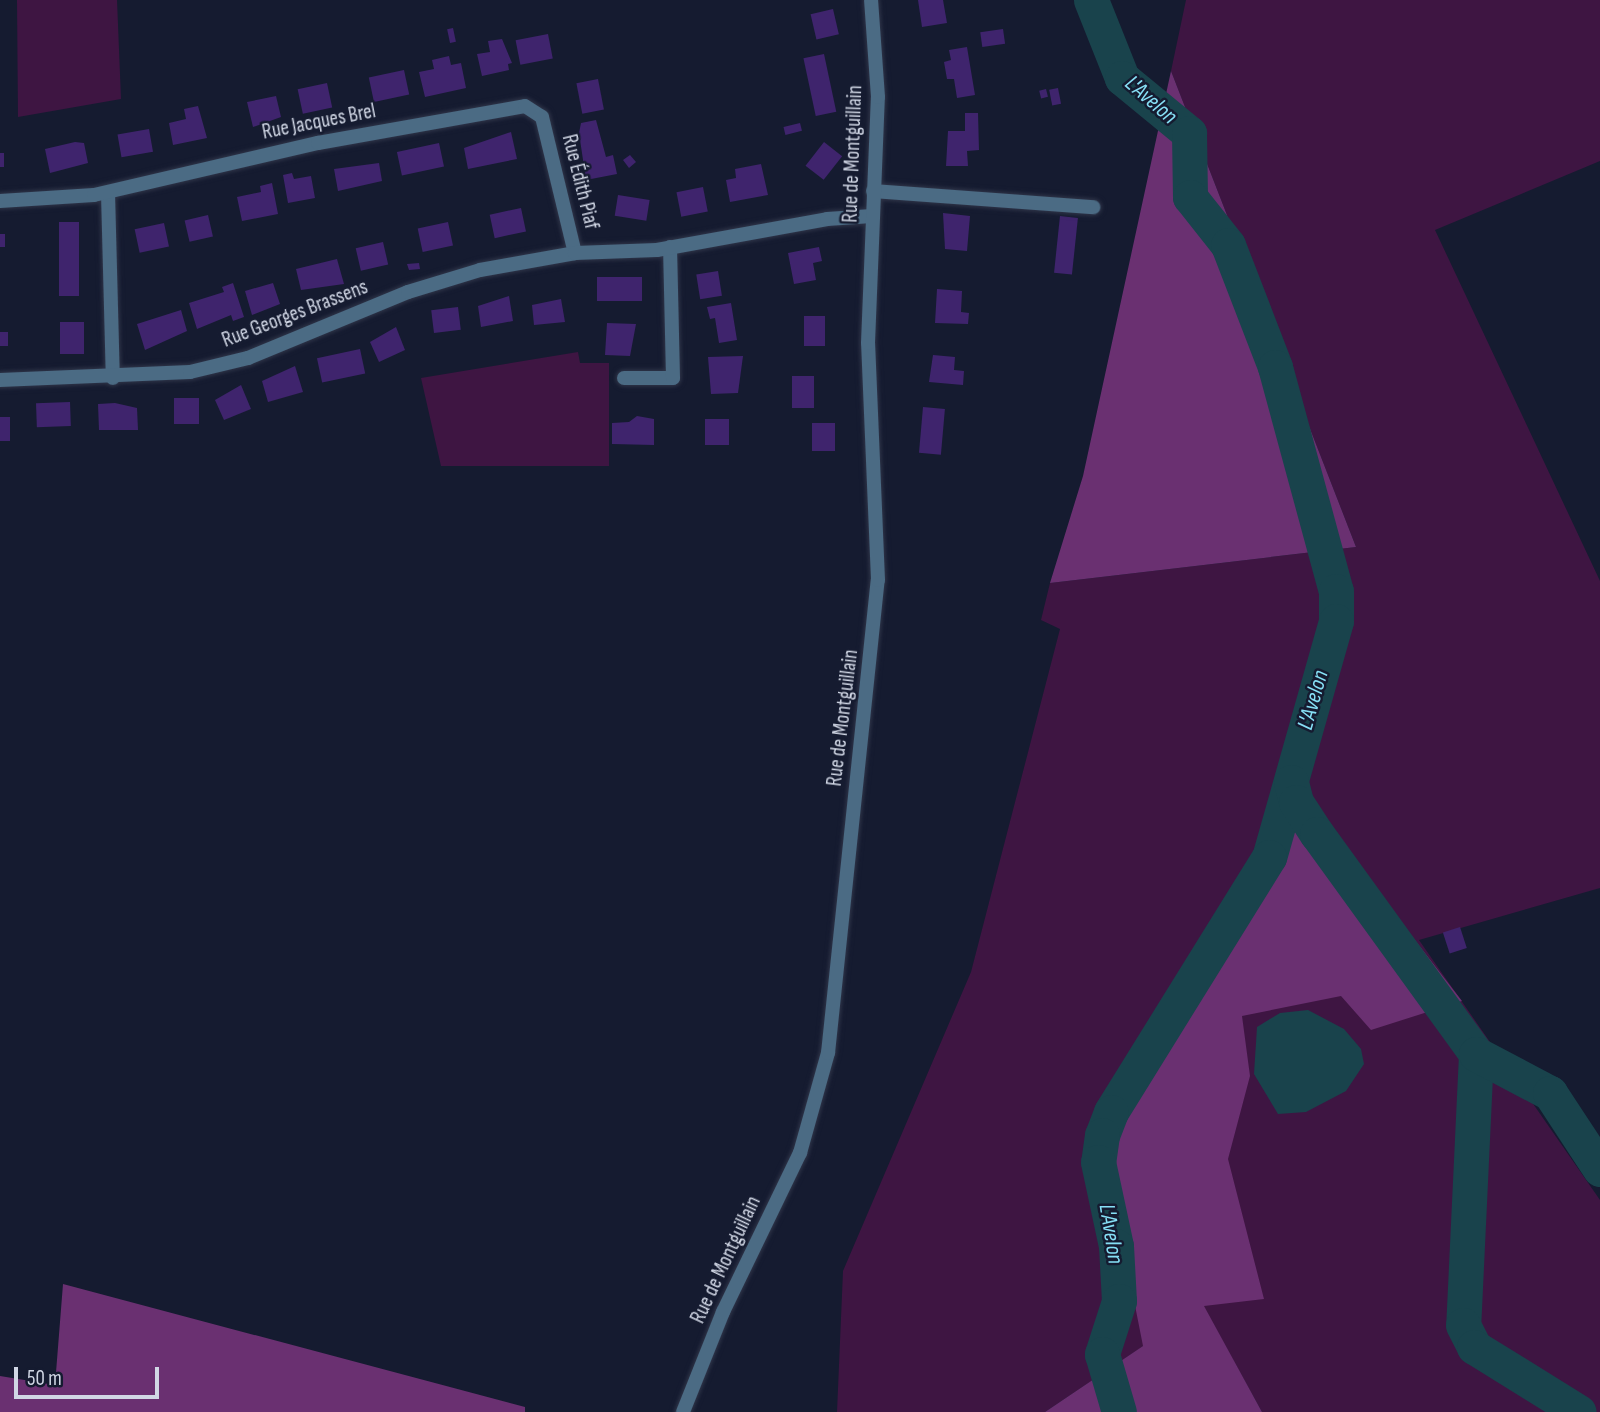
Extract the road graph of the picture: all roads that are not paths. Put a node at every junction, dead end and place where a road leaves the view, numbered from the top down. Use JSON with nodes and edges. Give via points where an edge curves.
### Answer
{"nodes":[{"id":1,"x":871,"y":0,"type":"edge"},
{"id":2,"x":539,"y":111,"type":"joint"},
{"id":3,"x":873,"y":191,"type":"junction"},
{"id":4,"x":108,"y":193,"type":"junction"},
{"id":5,"x":0,"y":201,"type":"edge"},
{"id":6,"x":1093,"y":207,"type":"dead end"},
{"id":7,"x":872,"y":216,"type":"junction"},
{"id":8,"x":670,"y":247,"type":"junction"},
{"id":9,"x":575,"y":253,"type":"junction"},
{"id":10,"x":113,"y":378,"type":"junction"},
{"id":11,"x":624,"y":378,"type":"dead end"},
{"id":12,"x":0,"y":380,"type":"edge"},
{"id":13,"x":683,"y":1412,"type":"edge"}],
"edges":[{"from":1,"to":3,"type":"street","name":"Rue de Montguillain","via":[[878,97]]},
{"from":2,"to":4,"type":"street","name":"Rue Jacques Brel","via":[[518,106],[318,143]]},
{"from":2,"to":9,"type":"street","name":"Rue Édith Piaf"},
{"from":3,"to":6,"type":"street"},
{"from":3,"to":7,"type":"street","name":"Rue de Montguillain"},
{"from":4,"to":5,"type":"street","name":"Rue Jacques Brel"},
{"from":4,"to":10,"type":"street"},
{"from":7,"to":8,"type":"street","name":"Rue Édith Piaf","via":[[827,219]]},
{"from":7,"to":13,"type":"street","name":"Rue de Montguillain","via":[[867,343],[876,610],[828,1053],[800,1153],[723,1312]]},
{"from":8,"to":9,"type":"street","name":"Rue Édith Piaf"},
{"from":8,"to":11,"type":"street","via":[[673,378]]},
{"from":9,"to":10,"type":"street","name":"Rue Georges Brassens","via":[[428,285],[228,364],[180,374]]},
{"from":10,"to":12,"type":"street","name":"Rue Georges Brassens"}]}
